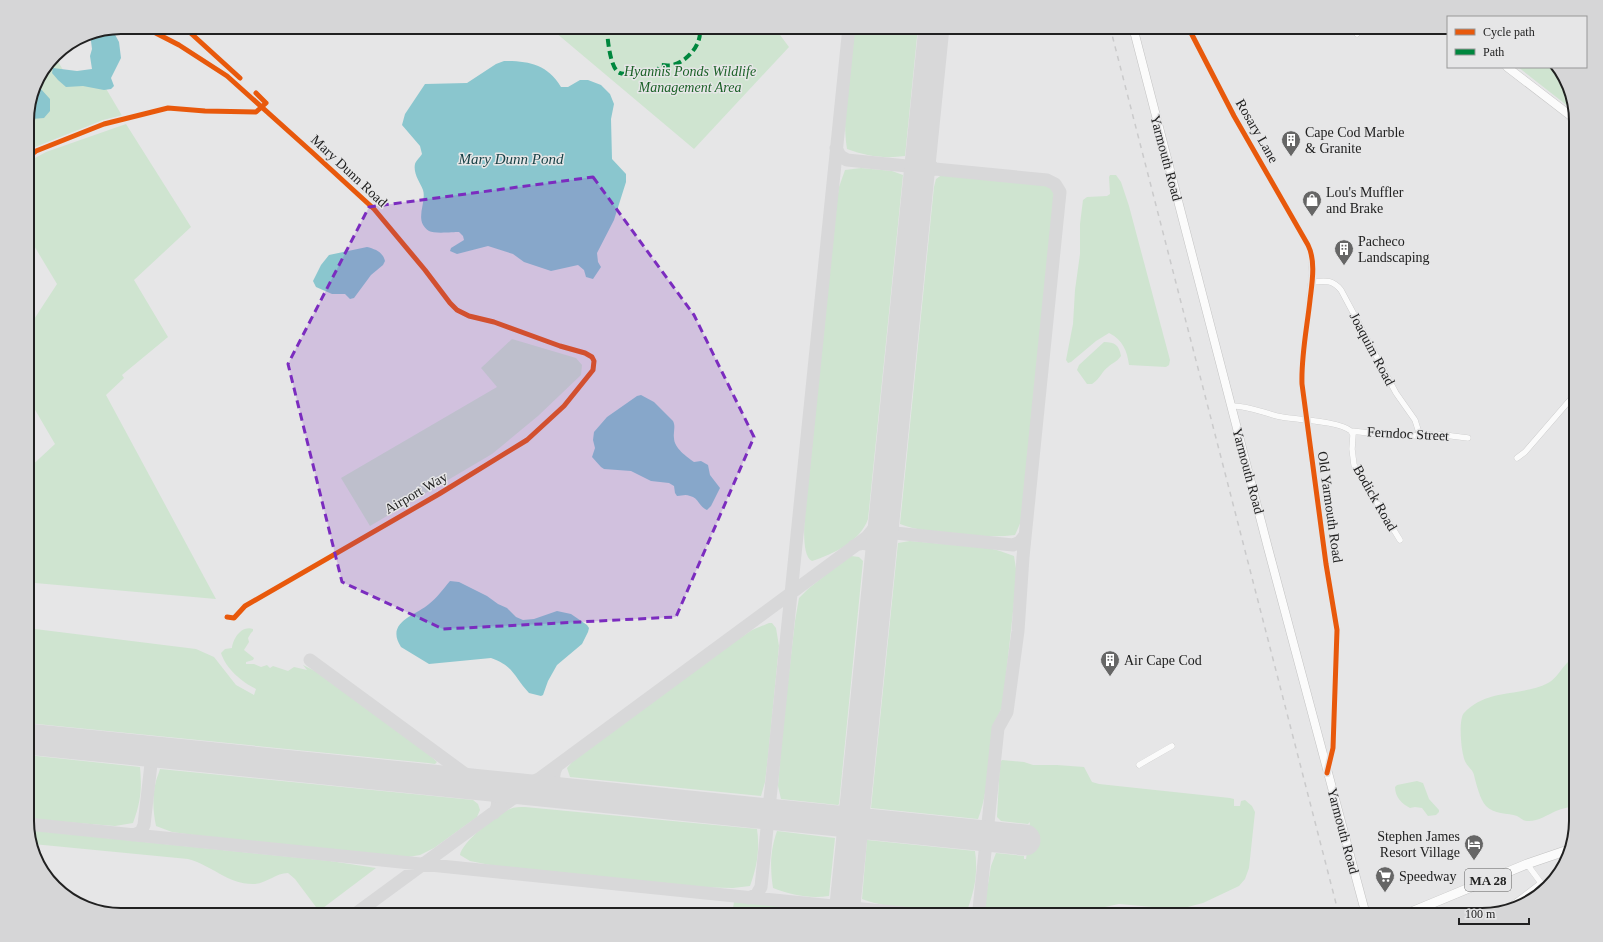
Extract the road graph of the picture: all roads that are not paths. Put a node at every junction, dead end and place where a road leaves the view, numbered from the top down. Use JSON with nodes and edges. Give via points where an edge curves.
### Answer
{"nodes":[{"id":1,"x":157,"y":34,"type":"edge"},
{"id":2,"x":1135,"y":34,"type":"edge"},
{"id":3,"x":1192,"y":34,"type":"edge"},
{"id":4,"x":1508,"y":68,"type":"edge"},
{"id":5,"x":1569,"y":114,"type":"edge"},
{"id":6,"x":1308,"y":245,"type":"joint"},
{"id":7,"x":1312,"y":282,"type":"junction"},
{"id":8,"x":594,"y":361,"type":"joint"},
{"id":9,"x":1569,"y":400,"type":"edge"},
{"id":10,"x":1231,"y":406,"type":"junction"},
{"id":11,"x":1306,"y":421,"type":"junction"},
{"id":12,"x":1351,"y":431,"type":"junction"},
{"id":13,"x":1420,"y":436,"type":"junction"},
{"id":14,"x":1468,"y":438,"type":"dead end"},
{"id":15,"x":1517,"y":458,"type":"dead end"},
{"id":16,"x":1400,"y":540,"type":"dead end"},
{"id":17,"x":227,"y":617,"type":"dead end"},
{"id":18,"x":1333,"y":742,"type":"junction"},
{"id":19,"x":1172,"y":746,"type":"dead end"},
{"id":20,"x":1320,"y":746,"type":"junction"},
{"id":21,"x":1139,"y":765,"type":"dead end"},
{"id":22,"x":1327,"y":773,"type":"junction"},
{"id":23,"x":1563,"y":852,"type":"edge"},
{"id":24,"x":1527,"y":864,"type":"junction"},
{"id":25,"x":1541,"y":884,"type":"edge"},
{"id":26,"x":1364,"y":908,"type":"edge"},
{"id":27,"x":1421,"y":908,"type":"edge"}],
"edges":[{"from":1,"to":8,"type":"street","name":"Mary Dunn Road","via":[[228,76],[374,209],[457,310],[585,353]]},
{"from":2,"to":10,"type":"main road","name":"Yarmouth Road"},
{"from":3,"to":6,"type":"street","name":"Rosary Lane","via":[[1234,116]]},
{"from":4,"to":5,"type":"main road"},
{"from":6,"to":7,"type":"street","name":"Old Yarmouth Road","via":[[1312,259]]},
{"from":7,"to":11,"type":"street","name":"Old Yarmouth Road","via":[[1302,368]]},
{"from":7,"to":13,"type":"street","name":"Joaquim Road","via":[[1336,283],[1341,290],[1396,394],[1415,420]]},
{"from":8,"to":17,"type":"street","name":"Airport Way","via":[[593,370],[564,406],[527,440],[245,606],[234,618]]},
{"from":9,"to":15,"type":"street"},
{"from":10,"to":11,"type":"street","name":"Ferndoc Street"},
{"from":10,"to":20,"type":"main road","name":"Yarmouth Road"},
{"from":11,"to":12,"type":"street","name":"Ferndoc Street","via":[[1343,427]]},
{"from":11,"to":18,"type":"street","name":"Old Yarmouth Road","via":[[1337,630]]},
{"from":12,"to":13,"type":"street","name":"Ferndoc Street","via":[[1377,435]]},
{"from":12,"to":16,"type":"street","name":"Bodick Road","via":[[1354,465]]},
{"from":13,"to":14,"type":"street","name":"Ferndoc Street","via":[[1436,434]]},
{"from":18,"to":20,"type":"street"},
{"from":18,"to":22,"type":"street","name":"Old Yarmouth Road"},
{"from":19,"to":21,"type":"street"},
{"from":20,"to":22,"type":"main road","name":"Yarmouth Road"},
{"from":22,"to":26,"type":"main road","name":"Yarmouth Road"},
{"from":23,"to":24,"type":"main road","number":"MA 28"},
{"from":24,"to":25,"type":"street"},
{"from":24,"to":27,"type":"main road","number":"MA 28"}]}
